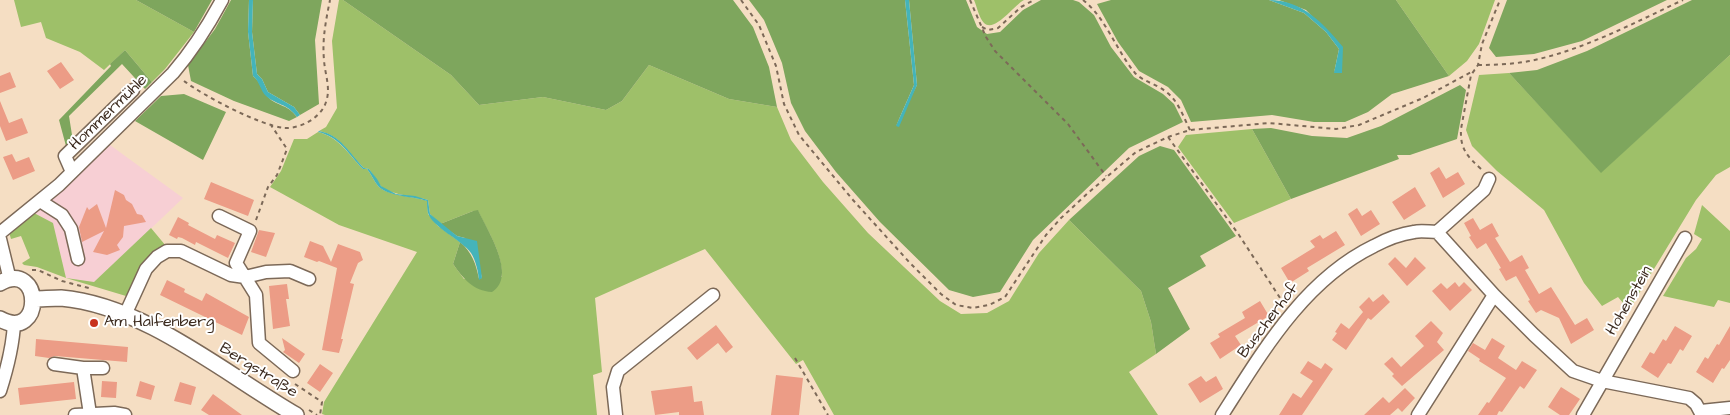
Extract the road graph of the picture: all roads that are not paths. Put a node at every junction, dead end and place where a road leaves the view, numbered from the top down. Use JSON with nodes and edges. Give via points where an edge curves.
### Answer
{"nodes":[{"id":1,"x":222,"y":0,"type":"edge"},
{"id":2,"x":133,"y":90,"type":"dead end"},
{"id":3,"x":72,"y":172,"type":"junction"},
{"id":4,"x":1489,"y":179,"type":"road end"},
{"id":5,"x":40,"y":201,"type":"junction"},
{"id":6,"x":219,"y":216,"type":"dead end"},
{"id":7,"x":1437,"y":232,"type":"junction"},
{"id":8,"x":0,"y":233,"type":"edge"},
{"id":9,"x":1686,"y":238,"type":"dead end"},
{"id":10,"x":0,"y":239,"type":"edge"},
{"id":11,"x":78,"y":259,"type":"dead end"},
{"id":12,"x":245,"y":277,"type":"junction"},
{"id":13,"x":309,"y":279,"type":"dead end"},
{"id":14,"x":5,"y":281,"type":"edge"},
{"id":15,"x":713,"y":295,"type":"dead end"},
{"id":16,"x":1494,"y":295,"type":"junction"},
{"id":17,"x":34,"y":299,"type":"junction"},
{"id":18,"x":125,"y":316,"type":"junction"},
{"id":19,"x":7,"y":321,"type":"edge"},
{"id":20,"x":54,"y":364,"type":"dead end"},
{"id":21,"x":83,"y":368,"type":"junction"},
{"id":22,"x":103,"y":368,"type":"dead end"},
{"id":23,"x":293,"y":371,"type":"road end"},
{"id":24,"x":1602,"y":381,"type":"junction"},
{"id":25,"x":0,"y":391,"type":"edge"},
{"id":26,"x":1730,"y":408,"type":"edge"},
{"id":27,"x":1702,"y":413,"type":"edge"},
{"id":28,"x":90,"y":414,"type":"edge"},
{"id":29,"x":76,"y":415,"type":"edge"},
{"id":30,"x":124,"y":415,"type":"edge"},
{"id":31,"x":296,"y":415,"type":"edge"},
{"id":32,"x":616,"y":415,"type":"edge"},
{"id":33,"x":1222,"y":415,"type":"edge"},
{"id":34,"x":1418,"y":415,"type":"edge"},
{"id":35,"x":1583,"y":415,"type":"edge"}],
"edges":[{"from":1,"to":3,"type":"street","name":"Hommermühle","via":[[201,36],[172,73]]},
{"from":2,"to":3,"type":"street","via":[[65,156]]},
{"from":3,"to":5,"type":"street","name":"Hommermühle"},
{"from":4,"to":7,"type":"street","via":[[1484,190]]},
{"from":5,"to":8,"type":"street","name":"Hommermühle"},
{"from":5,"to":11,"type":"street","via":[[62,215],[71,229]]},
{"from":6,"to":12,"type":"street","via":[[250,231],[236,263]]},
{"from":7,"to":16,"type":"street"},
{"from":7,"to":33,"type":"street","name":"Buscherhof","via":[[1415,231],[1395,235],[1360,253],[1318,284],[1291,314]]},
{"from":9,"to":24,"type":"street","name":"Hohenstein"},
{"from":10,"to":14,"type":"street"},
{"from":12,"to":13,"type":"street","via":[[290,270]]},
{"from":12,"to":18,"type":"street","via":[[231,275],[181,251],[167,251],[146,270]]},
{"from":12,"to":23,"type":"street","via":[[256,295],[259,343]]},
{"from":14,"to":17,"type":"main road","via":[[18,280],[26,284]]},
{"from":15,"to":32,"type":"street","via":[[618,371],[613,387]]},
{"from":16,"to":24,"type":"street","via":[[1573,371]]},
{"from":16,"to":34,"type":"street"},
{"from":17,"to":18,"type":"main road","name":"Bergstraße","via":[[60,298]]},
{"from":17,"to":19,"type":"main road","via":[[33,308],[22,321]]},
{"from":18,"to":31,"type":"main road","name":"Bergstraße","via":[[185,346]]},
{"from":19,"to":25,"type":"street","via":[[12,346]]},
{"from":20,"to":21,"type":"street"},
{"from":21,"to":22,"type":"street"},
{"from":21,"to":28,"type":"street"},
{"from":24,"to":27,"type":"street","via":[[1689,398]]},
{"from":24,"to":35,"type":"street","name":"Hohenstein"},
{"from":26,"to":27,"type":"street"},
{"from":28,"to":29,"type":"street"},
{"from":28,"to":30,"type":"street"}]}
